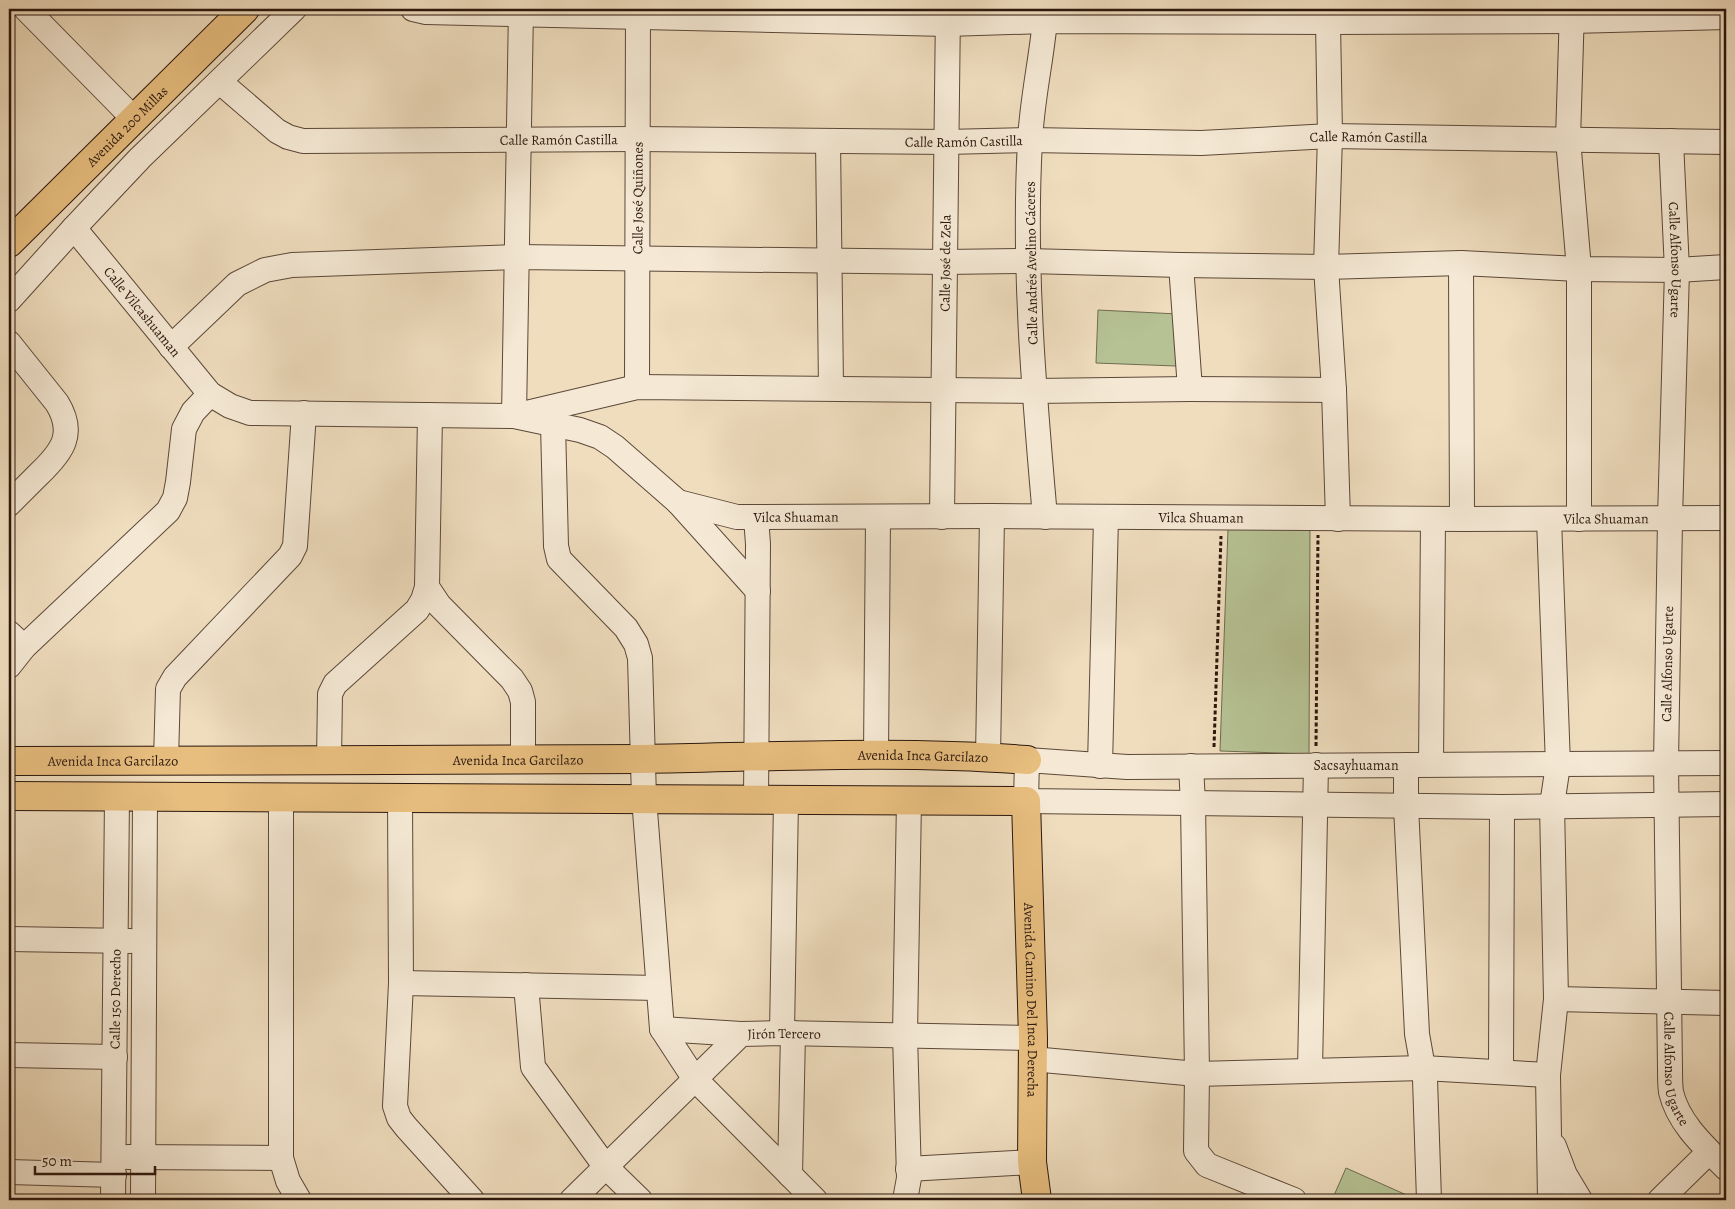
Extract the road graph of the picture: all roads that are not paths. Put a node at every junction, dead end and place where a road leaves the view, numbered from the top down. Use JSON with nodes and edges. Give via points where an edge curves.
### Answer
{"nodes":[{"id":1,"x":26,"y":9,"type":"edge"},
{"id":2,"x":245,"y":9,"type":"edge"},
{"id":3,"x":294,"y":9,"type":"edge"},
{"id":4,"x":413,"y":9,"type":"edge"},
{"id":5,"x":521,"y":11,"type":"edge"},
{"id":6,"x":638,"y":12,"type":"edge"},
{"id":7,"x":1701,"y":13,"type":"edge"},
{"id":8,"x":1046,"y":15,"type":"edge"},
{"id":9,"x":1265,"y":15,"type":"edge"},
{"id":10,"x":1572,"y":15,"type":"edge"},
{"id":11,"x":948,"y":16,"type":"edge"},
{"id":12,"x":1726,"y":17,"type":"edge"},
{"id":13,"x":1328,"y":22,"type":"junction"},
{"id":14,"x":220,"y":82,"type":"junction"},
{"id":15,"x":134,"y":119,"type":"junction"},
{"id":16,"x":1330,"y":136,"type":"junction"},
{"id":17,"x":637,"y":139,"type":"junction"},
{"id":18,"x":1568,"y":139,"type":"junction"},
{"id":19,"x":518,"y":140,"type":"junction"},
{"id":20,"x":1030,"y":140,"type":"junction"},
{"id":21,"x":828,"y":141,"type":"junction"},
{"id":22,"x":1671,"y":141,"type":"junction"},
{"id":23,"x":946,"y":142,"type":"junction"},
{"id":24,"x":1726,"y":142,"type":"edge"},
{"id":25,"x":74,"y":228,"type":"junction"},
{"id":26,"x":9,"y":243,"type":"edge"},
{"id":27,"x":516,"y":257,"type":"junction"},
{"id":28,"x":637,"y":259,"type":"junction"},
{"id":29,"x":830,"y":261,"type":"junction"},
{"id":30,"x":1028,"y":261,"type":"junction"},
{"id":31,"x":945,"y":262,"type":"junction"},
{"id":32,"x":1461,"y":263,"type":"junction"},
{"id":33,"x":1181,"y":266,"type":"junction"},
{"id":34,"x":1326,"y":267,"type":"junction"},
{"id":35,"x":1726,"y":267,"type":"edge"},
{"id":36,"x":1579,"y":269,"type":"junction"},
{"id":37,"x":1678,"y":270,"type":"junction"},
{"id":38,"x":9,"y":300,"type":"edge"},
{"id":39,"x":9,"y":344,"type":"edge"},
{"id":40,"x":171,"y":347,"type":"junction"},
{"id":41,"x":637,"y":387,"type":"junction"},
{"id":42,"x":831,"y":388,"type":"junction"},
{"id":43,"x":1190,"y":389,"type":"junction"},
{"id":44,"x":943,"y":390,"type":"junction"},
{"id":45,"x":1334,"y":390,"type":"junction"},
{"id":46,"x":1034,"y":391,"type":"junction"},
{"id":47,"x":210,"y":394,"type":"junction"},
{"id":48,"x":304,"y":413,"type":"junction"},
{"id":49,"x":430,"y":415,"type":"junction"},
{"id":50,"x":514,"y":416,"type":"junction"},
{"id":51,"x":553,"y":424,"type":"junction"},
{"id":52,"x":678,"y":502,"type":"junction"},
{"id":53,"x":9,"y":504,"type":"edge"},
{"id":54,"x":992,"y":516,"type":"junction"},
{"id":55,"x":756,"y":517,"type":"junction"},
{"id":56,"x":878,"y":517,"type":"junction"},
{"id":57,"x":942,"y":517,"type":"junction"},
{"id":58,"x":1045,"y":517,"type":"junction"},
{"id":59,"x":1106,"y":517,"type":"junction"},
{"id":60,"x":1726,"y":518,"type":"edge"},
{"id":61,"x":1328,"y":519,"type":"junction"},
{"id":62,"x":1432,"y":519,"type":"junction"},
{"id":63,"x":1462,"y":519,"type":"junction"},
{"id":64,"x":1549,"y":519,"type":"junction"},
{"id":65,"x":1579,"y":519,"type":"junction"},
{"id":66,"x":1670,"y":519,"type":"junction"},
{"id":67,"x":427,"y":587,"type":"junction"},
{"id":68,"x":758,"y":591,"type":"junction"},
{"id":69,"x":16,"y":640,"type":"edge"},
{"id":70,"x":9,"y":666,"type":"edge"},
{"id":71,"x":876,"y":755,"type":"junction"},
{"id":72,"x":757,"y":756,"type":"junction"},
{"id":73,"x":988,"y":757,"type":"junction"},
{"id":74,"x":522,"y":759,"type":"junction"},
{"id":75,"x":644,"y":759,"type":"junction"},
{"id":76,"x":166,"y":760,"type":"junction"},
{"id":77,"x":329,"y":760,"type":"junction"},
{"id":78,"x":1027,"y":760,"type":"junction"},
{"id":79,"x":9,"y":761,"type":"edge"},
{"id":80,"x":1726,"y":763,"type":"edge"},
{"id":81,"x":1431,"y":764,"type":"junction"},
{"id":82,"x":1666,"y":764,"type":"junction"},
{"id":83,"x":1316,"y":765,"type":"junction"},
{"id":84,"x":1406,"y":765,"type":"junction"},
{"id":85,"x":1558,"y":765,"type":"junction"},
{"id":86,"x":1100,"y":766,"type":"junction"},
{"id":87,"x":1202,"y":766,"type":"junction"},
{"id":88,"x":9,"y":796,"type":"edge"},
{"id":89,"x":117,"y":796,"type":"junction"},
{"id":90,"x":145,"y":797,"type":"junction"},
{"id":91,"x":281,"y":797,"type":"junction"},
{"id":92,"x":400,"y":798,"type":"junction"},
{"id":93,"x":644,"y":798,"type":"junction"},
{"id":94,"x":756,"y":800,"type":"junction"},
{"id":95,"x":786,"y":800,"type":"junction"},
{"id":96,"x":909,"y":800,"type":"junction"},
{"id":97,"x":1026,"y":801,"type":"junction"},
{"id":98,"x":1193,"y":803,"type":"junction"},
{"id":99,"x":1315,"y":804,"type":"junction"},
{"id":100,"x":1726,"y":804,"type":"edge"},
{"id":101,"x":1552,"y":805,"type":"junction"},
{"id":102,"x":1666,"y":805,"type":"junction"},
{"id":103,"x":1406,"y":806,"type":"junction"},
{"id":104,"x":1502,"y":807,"type":"junction"},
{"id":105,"x":9,"y":939,"type":"edge"},
{"id":106,"x":116,"y":940,"type":"junction"},
{"id":107,"x":144,"y":941,"type":"junction"},
{"id":108,"x":401,"y":983,"type":"junction"},
{"id":109,"x":526,"y":984,"type":"junction"},
{"id":110,"x":658,"y":988,"type":"junction"},
{"id":111,"x":1556,"y":999,"type":"junction"},
{"id":112,"x":1669,"y":1000,"type":"junction"},
{"id":113,"x":1726,"y":1003,"type":"edge"},
{"id":114,"x":662,"y":1029,"type":"junction"},
{"id":115,"x":788,"y":1033,"type":"junction"},
{"id":116,"x":740,"y":1034,"type":"junction"},
{"id":117,"x":905,"y":1035,"type":"junction"},
{"id":118,"x":1033,"y":1048,"type":"junction"},
{"id":119,"x":9,"y":1055,"type":"edge"},
{"id":120,"x":115,"y":1057,"type":"junction"},
{"id":121,"x":1423,"y":1068,"type":"junction"},
{"id":122,"x":1310,"y":1070,"type":"junction"},
{"id":123,"x":1501,"y":1071,"type":"junction"},
{"id":124,"x":1197,"y":1074,"type":"junction"},
{"id":125,"x":1548,"y":1075,"type":"junction"},
{"id":126,"x":694,"y":1078,"type":"junction"},
{"id":127,"x":1549,"y":1132,"type":"junction"},
{"id":128,"x":1709,"y":1152,"type":"junction"},
{"id":129,"x":144,"y":1157,"type":"junction"},
{"id":130,"x":281,"y":1158,"type":"junction"},
{"id":131,"x":1032,"y":1162,"type":"junction"},
{"id":132,"x":114,"y":1166,"type":"junction"},
{"id":133,"x":606,"y":1166,"type":"junction"},
{"id":134,"x":1726,"y":1168,"type":"edge"},
{"id":135,"x":908,"y":1169,"type":"junction"},
{"id":136,"x":9,"y":1172,"type":"edge"},
{"id":137,"x":790,"y":1175,"type":"junction"},
{"id":138,"x":1278,"y":1197,"type":"edge"},
{"id":139,"x":113,"y":1200,"type":"edge"},
{"id":140,"x":143,"y":1200,"type":"edge"},
{"id":141,"x":299,"y":1200,"type":"edge"},
{"id":142,"x":472,"y":1200,"type":"edge"},
{"id":143,"x":572,"y":1200,"type":"edge"},
{"id":144,"x":640,"y":1200,"type":"edge"},
{"id":145,"x":816,"y":1200,"type":"edge"},
{"id":146,"x":905,"y":1200,"type":"edge"},
{"id":147,"x":1037,"y":1200,"type":"edge"},
{"id":148,"x":1429,"y":1200,"type":"edge"},
{"id":149,"x":1550,"y":1200,"type":"edge"},
{"id":150,"x":1580,"y":1200,"type":"edge"},
{"id":151,"x":1660,"y":1200,"type":"edge"}],
"edges":[{"from":1,"to":15,"type":"street"},
{"from":2,"to":15,"type":"main road","name":"Avenida 200 Millas"},
{"from":3,"to":14,"type":"street"},
{"from":4,"to":5,"type":"street","via":[[426,12]]},
{"from":5,"to":6,"type":"street"},
{"from":5,"to":19,"type":"street"},
{"from":6,"to":11,"type":"street"},
{"from":6,"to":17,"type":"street","name":"Calle José Quiñones"},
{"from":7,"to":10,"type":"street"},
{"from":7,"to":12,"type":"street"},
{"from":8,"to":9,"type":"street"},
{"from":8,"to":11,"type":"street"},
{"from":8,"to":20,"type":"street","name":"Calle Andrés Avelino Cáceres"},
{"from":9,"to":13,"type":"street"},
{"from":10,"to":13,"type":"street"},
{"from":10,"to":18,"type":"street"},
{"from":11,"to":23,"type":"street","name":"Calle José de Zela"},
{"from":13,"to":16,"type":"street"},
{"from":14,"to":19,"type":"street","name":"Calle Ramón Castilla","via":[[277,132],[303,141]]},
{"from":14,"to":25,"type":"street","via":[[140,158]]},
{"from":15,"to":26,"type":"main road","name":"Avenida 200 Millas"},
{"from":16,"to":18,"type":"street","name":"Calle Ramón Castilla"},
{"from":16,"to":20,"type":"street","name":"Calle Ramón Castilla","via":[[1201,143]]},
{"from":16,"to":34,"type":"street"},
{"from":17,"to":19,"type":"street","name":"Calle Ramón Castilla"},
{"from":17,"to":21,"type":"street","name":"Calle Ramón Castilla"},
{"from":17,"to":28,"type":"street","name":"Calle José Quiñones"},
{"from":18,"to":22,"type":"street","name":"Calle Ramón Castilla"},
{"from":18,"to":36,"type":"street"},
{"from":19,"to":27,"type":"street"},
{"from":20,"to":23,"type":"street","name":"Calle Ramón Castilla"},
{"from":20,"to":30,"type":"street","name":"Calle Andrés Avelino Cáceres"},
{"from":21,"to":23,"type":"street","name":"Calle Ramón Castilla"},
{"from":21,"to":29,"type":"street"},
{"from":22,"to":24,"type":"street","name":"Calle Ramón Castilla"},
{"from":22,"to":37,"type":"street","name":"Calle Alfonso Ugarte"},
{"from":23,"to":31,"type":"street","name":"Calle José de Zela"},
{"from":25,"to":38,"type":"street"},
{"from":25,"to":40,"type":"street","name":"Calle Vilcashuaman"},
{"from":27,"to":28,"type":"street"},
{"from":27,"to":40,"type":"street","via":[[292,265],[265,270],[237,284]]},
{"from":27,"to":50,"type":"street"},
{"from":28,"to":29,"type":"street"},
{"from":28,"to":41,"type":"street","name":"Calle José Quiñones"},
{"from":29,"to":31,"type":"street"},
{"from":29,"to":42,"type":"street"},
{"from":30,"to":31,"type":"street"},
{"from":30,"to":33,"type":"street"},
{"from":30,"to":46,"type":"street","name":"Calle Andrés Avelino Cáceres"},
{"from":31,"to":44,"type":"street","name":"Calle José de Zela"},
{"from":32,"to":34,"type":"street"},
{"from":32,"to":36,"type":"street"},
{"from":32,"to":63,"type":"street"},
{"from":33,"to":34,"type":"street"},
{"from":33,"to":43,"type":"street"},
{"from":34,"to":45,"type":"street"},
{"from":35,"to":37,"type":"street"},
{"from":36,"to":37,"type":"street"},
{"from":36,"to":65,"type":"street"},
{"from":37,"to":66,"type":"street","name":"Calle Alfonso Ugarte"},
{"from":39,"to":53,"type":"street","via":[[57,403],[66,429],[64,443],[56,458]]},
{"from":40,"to":47,"type":"street","name":"Calle Vilcashuaman"},
{"from":41,"to":42,"type":"street"},
{"from":41,"to":50,"type":"street"},
{"from":42,"to":44,"type":"street"},
{"from":43,"to":45,"type":"street"},
{"from":43,"to":46,"type":"street"},
{"from":44,"to":46,"type":"street"},
{"from":44,"to":57,"type":"street","name":"Calle José de Zela"},
{"from":45,"to":61,"type":"street"},
{"from":46,"to":58,"type":"street","name":"Calle Andrés Avelino Cáceres"},
{"from":47,"to":48,"type":"street","via":[[230,406],[250,412]]},
{"from":47,"to":69,"type":"street","via":[[192,412],[184,429],[175,498],[168,510]]},
{"from":48,"to":49,"type":"street"},
{"from":48,"to":76,"type":"street","via":[[295,546],[290,556],[174,677],[168,689]]},
{"from":49,"to":50,"type":"street"},
{"from":49,"to":67,"type":"street"},
{"from":50,"to":51,"type":"street"},
{"from":51,"to":52,"type":"street","via":[[600,438],[630,459]]},
{"from":51,"to":75,"type":"street","via":[[559,558],[626,628],[636,644],[640,658]]},
{"from":52,"to":55,"type":"street","name":"Vilca Shuaman","via":[[736,517]]},
{"from":52,"to":68,"type":"street"},
{"from":54,"to":57,"type":"street","name":"Vilca Shuaman"},
{"from":54,"to":58,"type":"street","name":"Vilca Shuaman"},
{"from":54,"to":73,"type":"street"},
{"from":55,"to":56,"type":"street","name":"Vilca Shuaman"},
{"from":55,"to":68,"type":"street"},
{"from":56,"to":57,"type":"street","name":"Vilca Shuaman"},
{"from":56,"to":71,"type":"street"},
{"from":58,"to":59,"type":"street","name":"Vilca Shuaman"},
{"from":59,"to":61,"type":"street","name":"Vilca Shuaman"},
{"from":59,"to":86,"type":"street"},
{"from":60,"to":66,"type":"street","name":"Vilca Shuaman"},
{"from":61,"to":62,"type":"street","name":"Vilca Shuaman"},
{"from":62,"to":63,"type":"street","name":"Vilca Shuaman"},
{"from":62,"to":81,"type":"street"},
{"from":63,"to":64,"type":"street","name":"Vilca Shuaman"},
{"from":64,"to":65,"type":"street","name":"Vilca Shuaman"},
{"from":64,"to":85,"type":"street"},
{"from":65,"to":66,"type":"street","name":"Vilca Shuaman"},
{"from":66,"to":82,"type":"street","name":"Calle Alfonso Ugarte"},
{"from":67,"to":74,"type":"street","via":[[439,605],[520,691],[523,702]]},
{"from":67,"to":77,"type":"street","via":[[417,610],[335,684],[330,694]]},
{"from":68,"to":72,"type":"street"},
{"from":69,"to":70,"type":"street"},
{"from":71,"to":72,"type":"main road","name":"Avenida Inca Garcilazo"},
{"from":71,"to":73,"type":"main road","name":"Avenida Inca Garcilazo"},
{"from":72,"to":75,"type":"main road","name":"Avenida Inca Garcilazo"},
{"from":72,"to":94,"type":"street"},
{"from":73,"to":78,"type":"main road","name":"Avenida Inca Garcilazo"},
{"from":74,"to":75,"type":"main road","name":"Avenida Inca Garcilazo"},
{"from":74,"to":77,"type":"main road","name":"Avenida Inca Garcilazo"},
{"from":75,"to":93,"type":"street"},
{"from":76,"to":77,"type":"main road","name":"Avenida Inca Garcilazo"},
{"from":76,"to":79,"type":"main road","name":"Avenida Inca Garcilazo"},
{"from":78,"to":86,"type":"street","name":"Sacsayhuaman"},
{"from":78,"to":97,"type":"street"},
{"from":80,"to":82,"type":"street","name":"Sacsayhuaman"},
{"from":81,"to":84,"type":"street","name":"Sacsayhuaman"},
{"from":81,"to":85,"type":"street","name":"Sacsayhuaman"},
{"from":82,"to":85,"type":"street","name":"Sacsayhuaman"},
{"from":82,"to":102,"type":"street","name":"Calle Alfonso Ugarte"},
{"from":83,"to":84,"type":"street","name":"Sacsayhuaman"},
{"from":83,"to":87,"type":"street","name":"Sacsayhuaman"},
{"from":83,"to":99,"type":"street"},
{"from":84,"to":103,"type":"street"},
{"from":85,"to":101,"type":"street"},
{"from":86,"to":87,"type":"street","name":"Sacsayhuaman"},
{"from":87,"to":98,"type":"street"},
{"from":88,"to":89,"type":"main road"},
{"from":89,"to":90,"type":"main road"},
{"from":89,"to":106,"type":"street","name":"Calle 150 Derecho"},
{"from":90,"to":91,"type":"main road"},
{"from":90,"to":107,"type":"street","name":"Calle 150 Derecho"},
{"from":91,"to":92,"type":"main road"},
{"from":91,"to":130,"type":"street"},
{"from":92,"to":93,"type":"main road"},
{"from":92,"to":108,"type":"street"},
{"from":93,"to":94,"type":"main road"},
{"from":93,"to":110,"type":"street"},
{"from":94,"to":95,"type":"main road"},
{"from":95,"to":96,"type":"main road"},
{"from":95,"to":115,"type":"street"},
{"from":96,"to":97,"type":"main road"},
{"from":96,"to":117,"type":"street"},
{"from":97,"to":98,"type":"street"},
{"from":97,"to":118,"type":"main road","name":"Avenida Camino Del Inca Derecha"},
{"from":98,"to":99,"type":"street"},
{"from":98,"to":124,"type":"street"},
{"from":99,"to":103,"type":"street"},
{"from":99,"to":122,"type":"street"},
{"from":100,"to":102,"type":"street"},
{"from":101,"to":102,"type":"street"},
{"from":101,"to":104,"type":"street"},
{"from":101,"to":111,"type":"street"},
{"from":102,"to":112,"type":"street","name":"Calle Alfonso Ugarte"},
{"from":103,"to":104,"type":"street"},
{"from":103,"to":121,"type":"street","via":[[1417,1034]]},
{"from":104,"to":123,"type":"street"},
{"from":105,"to":106,"type":"street"},
{"from":106,"to":107,"type":"street"},
{"from":106,"to":120,"type":"street","name":"Calle 150 Derecho"},
{"from":107,"to":129,"type":"street","name":"Calle 150 Derecho"},
{"from":108,"to":109,"type":"street"},
{"from":108,"to":142,"type":"street","via":[[395,1106],[406,1127]]},
{"from":109,"to":110,"type":"street"},
{"from":109,"to":133,"type":"street","via":[[533,1067]]},
{"from":110,"to":114,"type":"street"},
{"from":111,"to":112,"type":"street"},
{"from":111,"to":125,"type":"street"},
{"from":112,"to":113,"type":"street"},
{"from":112,"to":128,"type":"street","name":"Calle Alfonso Ugarte","via":[[1671,1093],[1679,1113]]},
{"from":114,"to":116,"type":"street"},
{"from":114,"to":126,"type":"street"},
{"from":115,"to":116,"type":"street","name":"Jirón Tercero"},
{"from":115,"to":117,"type":"street","name":"Jirón Tercero"},
{"from":115,"to":137,"type":"street"},
{"from":116,"to":126,"type":"street","name":"Jirón Tercero"},
{"from":117,"to":118,"type":"street","name":"Jirón Tercero"},
{"from":117,"to":135,"type":"street"},
{"from":118,"to":124,"type":"street","name":"Jirón Tercero"},
{"from":118,"to":131,"type":"main road","name":"Avenida Camino Del Inca Derecha"},
{"from":119,"to":120,"type":"street"},
{"from":120,"to":132,"type":"street","name":"Calle 150 Derecho"},
{"from":121,"to":122,"type":"street","name":"Jirón Tercero"},
{"from":121,"to":123,"type":"street","name":"Jirón Tercero"},
{"from":121,"to":148,"type":"street"},
{"from":122,"to":124,"type":"street","name":"Jirón Tercero"},
{"from":123,"to":125,"type":"street","name":"Jirón Tercero"},
{"from":124,"to":138,"type":"street","via":[[1196,1151],[1206,1166]]},
{"from":125,"to":127,"type":"street"},
{"from":126,"to":133,"type":"street","name":"Jirón Tercero"},
{"from":126,"to":137,"type":"street"},
{"from":127,"to":149,"type":"street"},
{"from":127,"to":150,"type":"street","via":[[1565,1175]]},
{"from":128,"to":134,"type":"street","name":"Calle Alfonso Ugarte"},
{"from":128,"to":151,"type":"street"},
{"from":129,"to":130,"type":"street"},
{"from":129,"to":132,"type":"street"},
{"from":129,"to":140,"type":"street","name":"Calle 150 Derecho"},
{"from":130,"to":141,"type":"street","via":[[288,1181]]},
{"from":131,"to":135,"type":"street"},
{"from":131,"to":147,"type":"main road","name":"Avenida Camino Del Inca Derecha"},
{"from":132,"to":136,"type":"street"},
{"from":132,"to":139,"type":"street","name":"Calle 150 Derecho"},
{"from":133,"to":143,"type":"street","name":"Jirón Tercero"},
{"from":133,"to":144,"type":"street"},
{"from":135,"to":146,"type":"street"},
{"from":137,"to":145,"type":"street"}]}
